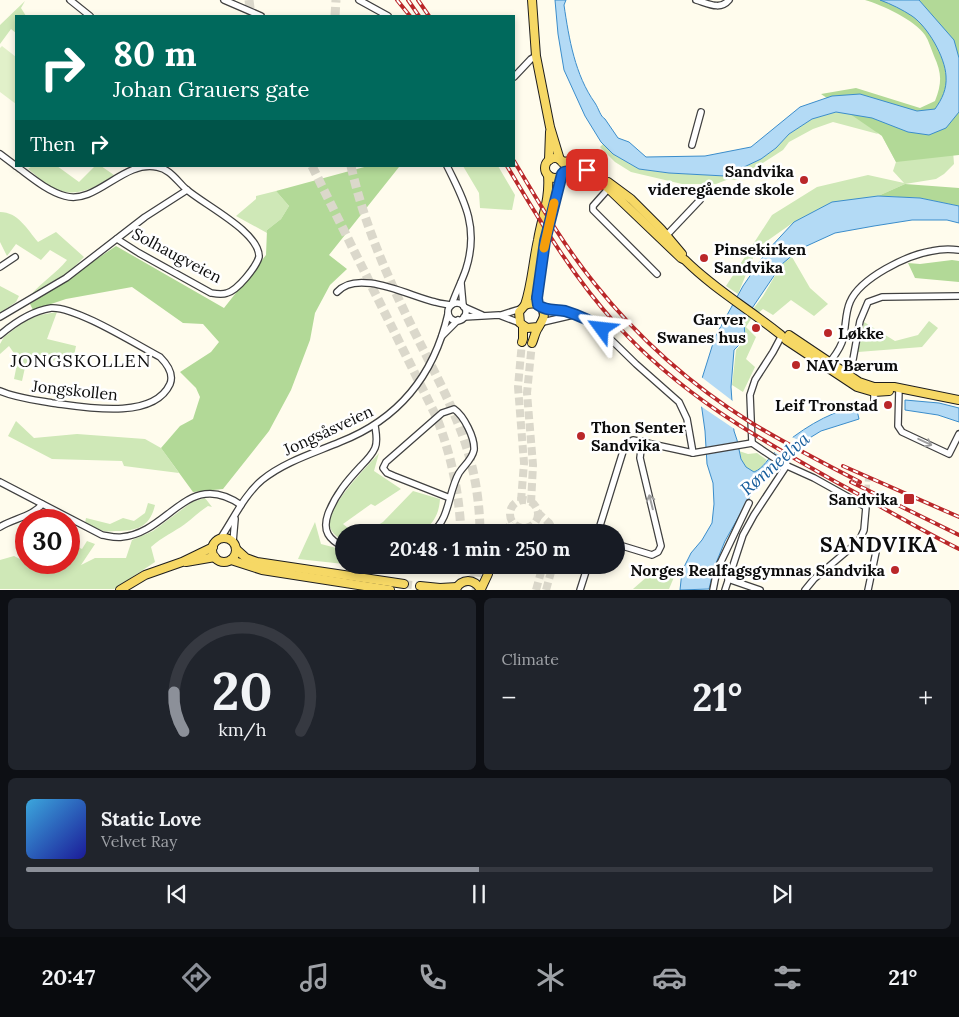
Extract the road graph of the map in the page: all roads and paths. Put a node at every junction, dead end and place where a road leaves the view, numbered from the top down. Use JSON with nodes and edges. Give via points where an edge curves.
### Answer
{"nodes":[{"id":1,"x":70,"y":0,"type":"edge"},
{"id":2,"x":224,"y":0,"type":"edge"},
{"id":3,"x":359,"y":0,"type":"edge"},
{"id":4,"x":532,"y":0,"type":"edge"},
{"id":5,"x":696,"y":0,"type":"edge"},
{"id":6,"x":729,"y":0,"type":"edge"},
{"id":7,"x":89,"y":15,"type":"edge"},
{"id":8,"x":259,"y":15,"type":"edge"},
{"id":9,"x":386,"y":15,"type":"edge"},
{"id":10,"x":536,"y":56,"type":"junction"},
{"id":11,"x":515,"y":76,"type":"edge"},
{"id":12,"x":701,"y":112,"type":"dead end"},
{"id":13,"x":550,"y":127,"type":"junction"},
{"id":14,"x":693,"y":144,"type":"dead end"},
{"id":15,"x":0,"y":154,"type":"edge"},
{"id":16,"x":549,"y":160,"type":"junction"},
{"id":17,"x":561,"y":161,"type":"junction"},
{"id":18,"x":15,"y":165,"type":"edge"},
{"id":19,"x":17,"y":167,"type":"edge"},
{"id":20,"x":147,"y":167,"type":"edge"},
{"id":21,"x":159,"y":167,"type":"edge"},
{"id":22,"x":447,"y":167,"type":"edge"},
{"id":23,"x":563,"y":173,"type":"junction"},
{"id":24,"x":548,"y":175,"type":"junction"},
{"id":25,"x":609,"y":188,"type":"junction"},
{"id":26,"x":186,"y":190,"type":"junction"},
{"id":27,"x":700,"y":200,"type":"dead end"},
{"id":28,"x":664,"y":237,"type":"junction"},
{"id":29,"x":117,"y":239,"type":"junction"},
{"id":30,"x":959,"y":250,"type":"edge"},
{"id":31,"x":15,"y":257,"type":"dead end"},
{"id":32,"x":0,"y":267,"type":"edge"},
{"id":33,"x":657,"y":274,"type":"dead end"},
{"id":34,"x":461,"y":282,"type":"junction"},
{"id":35,"x":337,"y":292,"type":"dead end"},
{"id":36,"x":959,"y":296,"type":"edge"},
{"id":37,"x":436,"y":303,"type":"junction"},
{"id":38,"x":452,"y":305,"type":"junction"},
{"id":39,"x":464,"y":306,"type":"junction"},
{"id":40,"x":522,"y":307,"type":"junction"},
{"id":41,"x":540,"y":307,"type":"junction"},
{"id":42,"x":448,"y":314,"type":"junction"},
{"id":43,"x":482,"y":315,"type":"junction"},
{"id":44,"x":499,"y":315,"type":"junction"},
{"id":45,"x":573,"y":315,"type":"junction"},
{"id":46,"x":0,"y":317,"type":"edge"},
{"id":47,"x":461,"y":319,"type":"junction"},
{"id":48,"x":522,"y":325,"type":"junction"},
{"id":49,"x":540,"y":325,"type":"junction"},
{"id":50,"x":0,"y":335,"type":"edge"},
{"id":51,"x":442,"y":336,"type":"junction"},
{"id":52,"x":784,"y":337,"type":"junction"},
{"id":53,"x":522,"y":342,"type":"tunnel mouth"},
{"id":54,"x":532,"y":343,"type":"tunnel mouth"},
{"id":55,"x":830,"y":362,"type":"junction"},
{"id":56,"x":839,"y":372,"type":"junction"},
{"id":57,"x":850,"y":376,"type":"junction"},
{"id":58,"x":874,"y":390,"type":"junction"},
{"id":59,"x":0,"y":391,"type":"edge"},
{"id":60,"x":899,"y":393,"type":"junction"},
{"id":61,"x":959,"y":400,"type":"edge"},
{"id":62,"x":874,"y":403,"type":"dead end"},
{"id":63,"x":375,"y":426,"type":"junction"},
{"id":64,"x":959,"y":434,"type":"edge"},
{"id":65,"x":642,"y":441,"type":"junction"},
{"id":66,"x":752,"y":443,"type":"junction"},
{"id":67,"x":693,"y":453,"type":"junction"},
{"id":68,"x":785,"y":464,"type":"junction"},
{"id":69,"x":0,"y":482,"type":"edge"},
{"id":70,"x":450,"y":498,"type":"junction"},
{"id":71,"x":749,"y":503,"type":"dead end"},
{"id":72,"x":42,"y":504,"type":"junction"},
{"id":73,"x":241,"y":505,"type":"junction"},
{"id":74,"x":235,"y":519,"type":"junction"},
{"id":75,"x":441,"y":524,"type":"edge"},
{"id":76,"x":600,"y":524,"type":"edge"},
{"id":77,"x":0,"y":527,"type":"edge"},
{"id":78,"x":220,"y":539,"type":"junction"},
{"id":79,"x":335,"y":543,"type":"edge"},
{"id":80,"x":234,"y":546,"type":"junction"},
{"id":81,"x":213,"y":547,"type":"junction"},
{"id":82,"x":625,"y":547,"type":"edge"},
{"id":83,"x":876,"y":552,"type":"dead end"},
{"id":84,"x":215,"y":557,"type":"junction"},
{"id":85,"x":231,"y":560,"type":"junction"},
{"id":86,"x":182,"y":562,"type":"junction"},
{"id":87,"x":488,"y":574,"type":"tunnel mouth"},
{"id":88,"x":585,"y":574,"type":"edge"},
{"id":89,"x":728,"y":578,"type":"junction"},
{"id":90,"x":404,"y":584,"type":"tunnel mouth"},
{"id":91,"x":420,"y":586,"type":"dead end"},
{"id":92,"x":456,"y":588,"type":"edge"},
{"id":93,"x":481,"y":589,"type":"edge"},
{"id":94,"x":120,"y":590,"type":"edge"},
{"id":95,"x":390,"y":590,"type":"edge"},
{"id":96,"x":580,"y":590,"type":"edge"},
{"id":97,"x":713,"y":590,"type":"edge"},
{"id":98,"x":724,"y":590,"type":"edge"},
{"id":99,"x":760,"y":590,"type":"edge"},
{"id":100,"x":805,"y":590,"type":"edge"},
{"id":101,"x":868,"y":590,"type":"edge"}],
"edges":[{"from":1,"to":7,"type":"street"},
{"from":2,"to":8,"type":"street"},
{"from":3,"to":9,"type":"street"},
{"from":4,"to":10,"type":"main road"},
{"from":5,"to":6,"type":"street","via":[[717,6]]},
{"from":10,"to":11,"type":"street"},
{"from":10,"to":13,"type":"main road"},
{"from":12,"to":14,"type":"street"},
{"from":13,"to":16,"type":"main road"},
{"from":13,"to":17,"type":"main road"},
{"from":15,"to":18,"type":"street"},
{"from":16,"to":17,"type":"main road"},
{"from":16,"to":24,"type":"main road","via":[[545,168]]},
{"from":17,"to":23,"type":"main road"},
{"from":17,"to":28,"type":"main road","via":[[572,161],[594,170],[625,194]]},
{"from":19,"to":20,"type":"street","via":[[47,188],[67,197],[76,197]]},
{"from":21,"to":26,"type":"street","via":[[170,173]]},
{"from":22,"to":34,"type":"street","via":[[469,216],[467,267]]},
{"from":23,"to":24,"type":"main road","via":[[555,178]]},
{"from":23,"to":25,"type":"main road","via":[[588,170]]},
{"from":23,"to":41,"type":"main road","via":[[545,241],[537,288]]},
{"from":24,"to":40,"type":"main road","via":[[549,195],[530,286]]},
{"from":25,"to":28,"type":"main road"},
{"from":25,"to":33,"type":"street","via":[[593,210]]},
{"from":26,"to":29,"type":"street","name":"Solhaugveien"},
{"from":26,"to":29,"type":"street","name":"Solhaugveien","via":[[223,214],[257,246],[258,261],[234,290],[212,293]]},
{"from":27,"to":28,"type":"street"},
{"from":28,"to":52,"type":"main road","via":[[704,278]]},
{"from":29,"to":46,"type":"street","name":"Solhaugveien","via":[[60,281]]},
{"from":30,"to":55,"type":"street","via":[[923,253],[880,272],[860,286],[848,308],[843,342]]},
{"from":31,"to":32,"type":"street"},
{"from":34,"to":38,"type":"street"},
{"from":34,"to":39,"type":"street"},
{"from":35,"to":37,"type":"street","via":[[348,285],[384,285]]},
{"from":36,"to":57,"type":"street","via":[[882,297],[868,302],[860,320]]},
{"from":37,"to":38,"type":"street"},
{"from":37,"to":42,"type":"street"},
{"from":38,"to":39,"type":"street"},
{"from":38,"to":42,"type":"street"},
{"from":39,"to":43,"type":"street"},
{"from":39,"to":47,"type":"street","via":[[466,312]]},
{"from":40,"to":41,"type":"main road","via":[[529,303]]},
{"from":40,"to":44,"type":"street"},
{"from":40,"to":48,"type":"main road","via":[[518,316]]},
{"from":41,"to":45,"type":"street"},
{"from":41,"to":49,"type":"main road","via":[[544,315]]},
{"from":42,"to":47,"type":"street","via":[[452,319]]},
{"from":42,"to":51,"type":"street","name":"Jongsåsveien"},
{"from":43,"to":44,"type":"street"},
{"from":43,"to":47,"type":"street"},
{"from":44,"to":48,"type":"street"},
{"from":45,"to":49,"type":"street"},
{"from":45,"to":67,"type":"street","via":[[602,329],[679,402]]},
{"from":47,"to":51,"type":"street","name":"Jongsåsveien"},
{"from":48,"to":49,"type":"main road","via":[[530,329]]},
{"from":48,"to":53,"type":"main road"},
{"from":49,"to":54,"type":"main road"},
{"from":50,"to":59,"type":"street","name":"Jongskollen","via":[[38,312],[61,308],[160,357],[169,367],[171,380],[166,390],[154,400],[120,410],[67,405]]},
{"from":51,"to":63,"type":"street","name":"Jongsåsveien","via":[[417,385],[397,409]]},
{"from":52,"to":55,"type":"main road"},
{"from":52,"to":56,"type":"main road"},
{"from":52,"to":66,"type":"street","via":[[755,380],[750,395]]},
{"from":55,"to":56,"type":"main road"},
{"from":56,"to":57,"type":"main road"},
{"from":56,"to":58,"type":"main road","via":[[857,387]]},
{"from":57,"to":58,"type":"main road"},
{"from":58,"to":60,"type":"main road"},
{"from":58,"to":62,"type":"street"},
{"from":60,"to":61,"type":"main road","via":[[938,394]]},
{"from":60,"to":64,"type":"street","one_way":true,"via":[[898,426],[902,432],[949,454]]},
{"from":63,"to":73,"type":"street","name":"Jongsåsveien","via":[[276,471],[260,482]]},
{"from":63,"to":79,"type":"street","via":[[377,445],[374,451],[343,486],[326,519],[328,537]]},
{"from":65,"to":67,"type":"street"},
{"from":65,"to":76,"type":"street","via":[[634,440],[625,445]]},
{"from":82,"to":65,"type":"street","one_way":true,"via":[[652,555],[660,549],[660,536],[640,458]]},
{"from":66,"to":67,"type":"street"},
{"from":66,"to":68,"type":"street"},
{"from":68,"to":89,"type":"street","via":[[743,535]]},
{"from":68,"to":100,"type":"street","via":[[866,507],[860,541]]},
{"from":69,"to":72,"type":"street"},
{"from":70,"to":70,"type":"street","via":[[459,474],[474,450],[460,413],[454,409],[442,414],[383,468],[387,473]]},
{"from":70,"to":75,"type":"street"},
{"from":71,"to":97,"type":"street","via":[[721,564]]},
{"from":72,"to":73,"type":"street","via":[[102,535],[122,537],[144,530],[180,504],[205,493],[226,496]]},
{"from":72,"to":77,"type":"street"},
{"from":73,"to":74,"type":"street","name":"Jongsåsveien"},
{"from":74,"to":78,"type":"street","name":"Jongsåsveien"},
{"from":74,"to":80,"type":"street","name":"Jongsåsveien"},
{"from":78,"to":80,"type":"main road","via":[[227,539]]},
{"from":78,"to":81,"type":"main road"},
{"from":80,"to":85,"type":"main road","via":[[235,555]]},
{"from":80,"to":90,"type":"main road","via":[[254,561]]},
{"from":81,"to":84,"type":"main road"},
{"from":81,"to":86,"type":"main road"},
{"from":83,"to":101,"type":"street"},
{"from":84,"to":85,"type":"main road","via":[[223,562]]},
{"from":84,"to":86,"type":"main road"},
{"from":85,"to":95,"type":"main road","via":[[262,570]]},
{"from":86,"to":94,"type":"main road","via":[[152,572]]},
{"from":87,"to":93,"type":"main road"},
{"from":88,"to":96,"type":"street"},
{"from":89,"to":98,"type":"street"},
{"from":89,"to":99,"type":"street"},
{"from":91,"to":92,"type":"main road"},
{"from":92,"to":93,"type":"main road","via":[[468,581]]}]}
